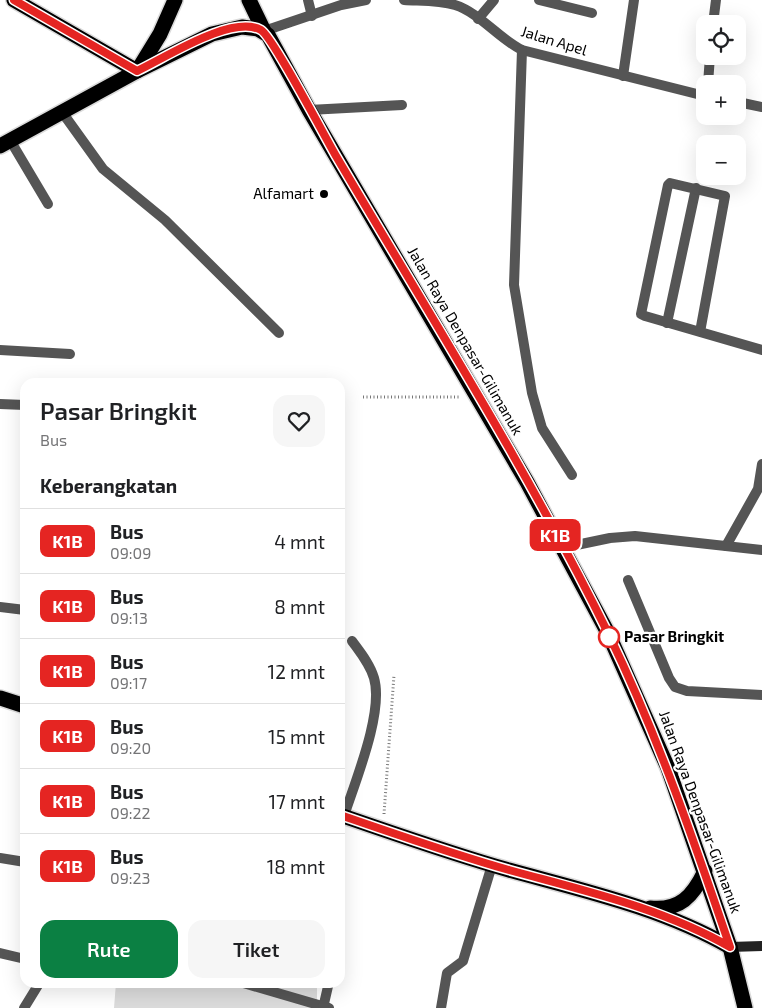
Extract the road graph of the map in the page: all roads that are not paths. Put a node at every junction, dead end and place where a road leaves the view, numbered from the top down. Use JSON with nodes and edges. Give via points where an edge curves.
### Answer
{"nodes":[{"id":1,"x":14,"y":0,"type":"edge"},
{"id":2,"x":175,"y":0,"type":"edge"},
{"id":3,"x":249,"y":0,"type":"edge"},
{"id":4,"x":308,"y":0,"type":"edge"},
{"id":5,"x":366,"y":0,"type":"edge"},
{"id":6,"x":404,"y":0,"type":"edge"},
{"id":7,"x":494,"y":0,"type":"edge"},
{"id":8,"x":539,"y":0,"type":"edge"},
{"id":9,"x":634,"y":0,"type":"edge"},
{"id":10,"x":716,"y":0,"type":"edge"},
{"id":11,"x":341,"y":2,"type":"edge"},
{"id":12,"x":455,"y":3,"type":"edge"},
{"id":13,"x":592,"y":13,"type":"dead end"},
{"id":14,"x":714,"y":15,"type":"edge"},
{"id":15,"x":312,"y":16,"type":"junction"},
{"id":16,"x":478,"y":19,"type":"junction"},
{"id":17,"x":264,"y":31,"type":"junction"},
{"id":18,"x":522,"y":50,"type":"junction"},
{"id":19,"x":137,"y":71,"type":"junction"},
{"id":20,"x":623,"y":76,"type":"junction"},
{"id":21,"x":696,"y":94,"type":"edge"},
{"id":22,"x":746,"y":104,"type":"edge"},
{"id":23,"x":402,"y":105,"type":"dead end"},
{"id":24,"x":762,"y":107,"type":"edge"},
{"id":25,"x":309,"y":110,"type":"junction"},
{"id":26,"x":62,"y":112,"type":"junction"},
{"id":27,"x":5,"y":143,"type":"edge"},
{"id":28,"x":696,"y":188,"type":"junction"},
{"id":29,"x":48,"y":204,"type":"dead end"},
{"id":30,"x":668,"y":323,"type":"junction"},
{"id":31,"x":279,"y":332,"type":"dead end"},
{"id":32,"x":700,"y":332,"type":"junction"},
{"id":33,"x":0,"y":350,"type":"edge"},
{"id":34,"x":762,"y":350,"type":"edge"},
{"id":35,"x":70,"y":354,"type":"dead end"},
{"id":36,"x":0,"y":404,"type":"edge"},
{"id":37,"x":20,"y":406,"type":"edge"},
{"id":38,"x":762,"y":464,"type":"edge"},
{"id":39,"x":572,"y":474,"type":"dead end"},
{"id":40,"x":760,"y":489,"type":"edge"},
{"id":41,"x":726,"y":546,"type":"junction"},
{"id":42,"x":562,"y":548,"type":"junction"},
{"id":43,"x":762,"y":550,"type":"edge"},
{"id":44,"x":628,"y":580,"type":"dead end"},
{"id":45,"x":0,"y":607,"type":"edge"},
{"id":46,"x":20,"y":609,"type":"edge"},
{"id":47,"x":352,"y":641,"type":"dead end"},
{"id":48,"x":762,"y":695,"type":"edge"},
{"id":49,"x":0,"y":698,"type":"edge"},
{"id":50,"x":20,"y":704,"type":"edge"},
{"id":51,"x":345,"y":807,"type":"edge"},
{"id":52,"x":345,"y":817,"type":"edge"},
{"id":53,"x":0,"y":858,"type":"edge"},
{"id":54,"x":20,"y":861,"type":"edge"},
{"id":55,"x":492,"y":865,"type":"junction"},
{"id":56,"x":705,"y":871,"type":"junction"},
{"id":57,"x":641,"y":908,"type":"junction"},
{"id":58,"x":762,"y":946,"type":"edge"},
{"id":59,"x":730,"y":947,"type":"junction"},
{"id":60,"x":0,"y":953,"type":"edge"},
{"id":61,"x":20,"y":958,"type":"edge"},
{"id":62,"x":36,"y":988,"type":"edge"},
{"id":63,"x":260,"y":988,"type":"edge"},
{"id":64,"x":328,"y":988,"type":"edge"},
{"id":65,"x":24,"y":1008,"type":"edge"},
{"id":66,"x":325,"y":1008,"type":"edge"},
{"id":67,"x":441,"y":1008,"type":"edge"},
{"id":68,"x":745,"y":1008,"type":"edge"}],
"edges":[{"from":1,"to":19,"type":"highway"},
{"from":2,"to":19,"type":"highway","via":[[160,34]]},
{"from":3,"to":17,"type":"highway","name":"Jalan Raya Denpasar-Gilimanuk"},
{"from":4,"to":15,"type":"street"},
{"from":5,"to":11,"type":"street"},
{"from":6,"to":12,"type":"street","name":"Jalan Apel"},
{"from":7,"to":16,"type":"street"},
{"from":8,"to":13,"type":"street"},
{"from":9,"to":20,"type":"street"},
{"from":10,"to":14,"type":"street"},
{"from":11,"to":15,"type":"street"},
{"from":12,"to":16,"type":"street","name":"Jalan Apel"},
{"from":15,"to":17,"type":"street"},
{"from":16,"to":18,"type":"street","name":"Jalan Apel","via":[[504,41]]},
{"from":17,"to":19,"type":"highway","via":[[242,26],[212,34]]},
{"from":17,"to":25,"type":"highway","name":"Jalan Raya Denpasar-Gilimanuk"},
{"from":18,"to":20,"type":"street","name":"Jalan Apel"},
{"from":18,"to":39,"type":"street","via":[[514,285],[532,394],[542,428]]},
{"from":19,"to":26,"type":"highway"},
{"from":20,"to":21,"type":"street","name":"Jalan Apel"},
{"from":22,"to":24,"type":"street"},
{"from":23,"to":25,"type":"street"},
{"from":25,"to":42,"type":"highway","name":"Jalan Raya Denpasar-Gilimanuk","via":[[478,397]]},
{"from":26,"to":27,"type":"highway"},
{"from":26,"to":31,"type":"street","via":[[103,169],[165,220]]},
{"from":27,"to":29,"type":"street"},
{"from":28,"to":30,"type":"street"},
{"from":28,"to":30,"type":"street","via":[[674,182],[668,185],[647,282],[641,314]]},
{"from":28,"to":32,"type":"street","via":[[722,194],[726,201]]},
{"from":30,"to":32,"type":"street"},
{"from":32,"to":34,"type":"street"},
{"from":33,"to":35,"type":"street"},
{"from":36,"to":37,"type":"street"},
{"from":38,"to":40,"type":"street"},
{"from":40,"to":41,"type":"street"},
{"from":41,"to":42,"type":"street","via":[[635,536]]},
{"from":41,"to":43,"type":"street"},
{"from":42,"to":56,"type":"highway","name":"Jalan Raya Denpasar-Gilimanuk","via":[[608,633],[635,692],[668,768]]},
{"from":44,"to":48,"type":"street","via":[[669,678],[676,687],[688,691]]},
{"from":45,"to":46,"type":"street"},
{"from":47,"to":51,"type":"street","via":[[374,678],[377,700]]},
{"from":49,"to":50,"type":"highway"},
{"from":52,"to":55,"type":"highway"},
{"from":53,"to":54,"type":"street"},
{"from":55,"to":57,"type":"highway"},
{"from":55,"to":67,"type":"street","via":[[463,961],[450,969],[446,977]]},
{"from":56,"to":57,"type":"highway","via":[[696,890],[681,903],[662,909]]},
{"from":56,"to":59,"type":"highway","name":"Jalan Raya Denpasar-Gilimanuk"},
{"from":57,"to":59,"type":"highway","via":[[685,923]]},
{"from":58,"to":59,"type":"street"},
{"from":59,"to":68,"type":"highway","name":"Jalan Raya Denpasar-Gilimanuk"},
{"from":60,"to":61,"type":"street"},
{"from":62,"to":65,"type":"street"},
{"from":63,"to":66,"type":"street"},
{"from":64,"to":66,"type":"street"}]}
